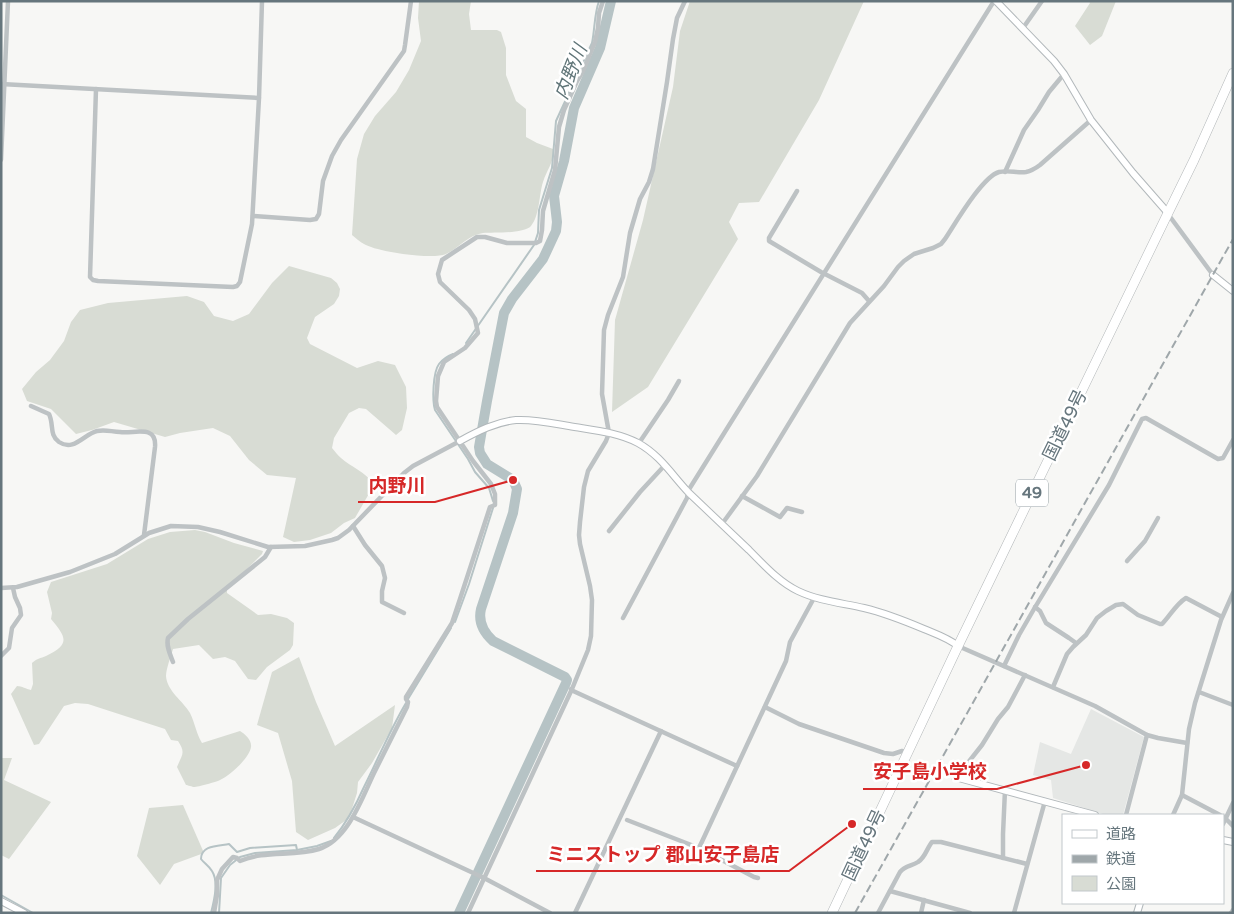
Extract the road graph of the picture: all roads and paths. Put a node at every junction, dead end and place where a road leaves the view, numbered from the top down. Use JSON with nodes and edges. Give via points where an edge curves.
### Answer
{"nodes":[{"id":1,"x":8,"y":1,"type":"edge"},
{"id":2,"x":262,"y":1,"type":"edge"},
{"id":3,"x":410,"y":1,"type":"edge"},
{"id":4,"x":603,"y":1,"type":"edge"},
{"id":5,"x":685,"y":1,"type":"edge"},
{"id":6,"x":995,"y":1,"type":"edge"},
{"id":7,"x":1042,"y":1,"type":"edge"},
{"id":8,"x":1023,"y":28,"type":"junction"},
{"id":9,"x":1233,"y":73,"type":"edge"},
{"id":10,"x":1064,"y":74,"type":"junction"},
{"id":11,"x":3,"y":84,"type":"edge"},
{"id":12,"x":96,"y":89,"type":"junction"},
{"id":13,"x":259,"y":98,"type":"junction"},
{"id":14,"x":1091,"y":120,"type":"junction"},
{"id":15,"x":1,"y":160,"type":"edge"},
{"id":16,"x":1005,"y":172,"type":"junction"},
{"id":17,"x":797,"y":192,"type":"dead end"},
{"id":18,"x":1168,"y":213,"type":"junction"},
{"id":19,"x":253,"y":216,"type":"junction"},
{"id":20,"x":824,"y":273,"type":"junction"},
{"id":21,"x":1212,"y":275,"type":"joint"},
{"id":22,"x":1233,"y":291,"type":"edge"},
{"id":23,"x":869,"y":301,"type":"junction"},
{"id":24,"x":679,"y":381,"type":"dead end"},
{"id":25,"x":32,"y":406,"type":"dead end"},
{"id":26,"x":609,"y":433,"type":"junction"},
{"id":27,"x":1233,"y":440,"type":"edge"},
{"id":28,"x":460,"y":441,"type":"junction"},
{"id":29,"x":639,"y":443,"type":"junction"},
{"id":30,"x":666,"y":465,"type":"junction"},
{"id":31,"x":688,"y":491,"type":"junction"},
{"id":32,"x":742,"y":496,"type":"junction"},
{"id":33,"x":802,"y":512,"type":"dead end"},
{"id":34,"x":1158,"y":518,"type":"dead end"},
{"id":35,"x":722,"y":524,"type":"junction"},
{"id":36,"x":354,"y":526,"type":"junction"},
{"id":37,"x":609,"y":531,"type":"dead end"},
{"id":38,"x":144,"y":535,"type":"junction"},
{"id":39,"x":271,"y":547,"type":"junction"},
{"id":40,"x":1127,"y":561,"type":"dead end"},
{"id":41,"x":1,"y":588,"type":"edge"},
{"id":42,"x":13,"y":588,"type":"junction"},
{"id":43,"x":1233,"y":593,"type":"edge"},
{"id":44,"x":814,"y":598,"type":"junction"},
{"id":45,"x":1035,"y":606,"type":"junction"},
{"id":46,"x":404,"y":613,"type":"dead end"},
{"id":47,"x":1222,"y":617,"type":"junction"},
{"id":48,"x":623,"y":618,"type":"dead end"},
{"id":49,"x":1076,"y":644,"type":"junction"},
{"id":50,"x":958,"y":646,"type":"junction"},
{"id":51,"x":1,"y":656,"type":"edge"},
{"id":52,"x":173,"y":662,"type":"dead end"},
{"id":53,"x":1004,"y":666,"type":"junction"},
{"id":54,"x":1025,"y":675,"type":"junction"},
{"id":55,"x":1053,"y":688,"type":"junction"},
{"id":56,"x":572,"y":689,"type":"junction"},
{"id":57,"x":1199,"y":692,"type":"junction"},
{"id":58,"x":1233,"y":705,"type":"edge"},
{"id":59,"x":765,"y":707,"type":"junction"},
{"id":60,"x":661,"y":731,"type":"junction"},
{"id":61,"x":1147,"y":734,"type":"junction"},
{"id":62,"x":1187,"y":743,"type":"junction"},
{"id":63,"x":908,"y":752,"type":"junction"},
{"id":64,"x":738,"y":766,"type":"junction"},
{"id":65,"x":955,"y":776,"type":"joint"},
{"id":66,"x":1006,"y":790,"type":"junction"},
{"id":67,"x":1182,"y":795,"type":"junction"},
{"id":68,"x":1045,"y":801,"type":"junction"},
{"id":69,"x":1233,"y":803,"type":"edge"},
{"id":70,"x":1091,"y":814,"type":"edge"},
{"id":71,"x":1126,"y":814,"type":"edge"},
{"id":72,"x":1173,"y":814,"type":"edge"},
{"id":73,"x":1217,"y":814,"type":"edge"},
{"id":74,"x":1224,"y":816,"type":"edge"},
{"id":75,"x":353,"y":817,"type":"junction"},
{"id":76,"x":627,"y":820,"type":"dead end"},
{"id":77,"x":699,"y":848,"type":"junction"},
{"id":78,"x":1003,"y":858,"type":"junction"},
{"id":79,"x":1028,"y":864,"type":"junction"},
{"id":80,"x":484,"y":878,"type":"junction"},
{"id":81,"x":758,"y":878,"type":"dead end"},
{"id":82,"x":890,"y":892,"type":"junction"},
{"id":83,"x":924,"y":900,"type":"junction"},
{"id":84,"x":1,"y":901,"type":"edge"},
{"id":85,"x":24,"y":913,"type":"edge"},
{"id":86,"x":214,"y":913,"type":"edge"},
{"id":87,"x":468,"y":913,"type":"edge"},
{"id":88,"x":550,"y":913,"type":"edge"},
{"id":89,"x":575,"y":913,"type":"edge"},
{"id":90,"x":832,"y":913,"type":"edge"},
{"id":91,"x":878,"y":913,"type":"edge"},
{"id":92,"x":921,"y":913,"type":"edge"},
{"id":93,"x":970,"y":913,"type":"edge"},
{"id":94,"x":1014,"y":913,"type":"edge"}],
"edges":[{"from":1,"to":11,"type":"street"},
{"from":2,"to":13,"type":"street"},
{"from":3,"to":19,"type":"street","via":[[404,51],[332,156],[316,219]]},
{"from":4,"to":28,"type":"street","via":[[595,42],[560,121],[555,170],[542,215],[540,241],[507,243],[477,237],[442,260],[438,270],[440,282],[469,310],[478,330],[465,348],[444,362],[438,376],[437,407]]},
{"from":5,"to":26,"type":"street","via":[[677,18],[673,39],[653,169],[640,199],[630,233],[623,277],[604,330],[602,394]]},
{"from":6,"to":8,"type":"street"},
{"from":6,"to":20,"type":"street"},
{"from":7,"to":8,"type":"street"},
{"from":8,"to":10,"type":"street"},
{"from":9,"to":18,"type":"highway","name":"国道49号","number":"49"},
{"from":10,"to":14,"type":"street"},
{"from":10,"to":16,"type":"street","via":[[1024,130]]},
{"from":11,"to":12,"type":"street"},
{"from":11,"to":15,"type":"street"},
{"from":12,"to":13,"type":"street"},
{"from":12,"to":19,"type":"street","via":[[89,273],[92,279],[236,287],[240,282]]},
{"from":13,"to":19,"type":"street"},
{"from":14,"to":16,"type":"street","via":[[1040,165],[1026,172]]},
{"from":14,"to":18,"type":"street"},
{"from":16,"to":23,"type":"street","via":[[987,179],[945,239],[904,261]]},
{"from":17,"to":20,"type":"street","via":[[770,241]]},
{"from":18,"to":21,"type":"street"},
{"from":18,"to":50,"type":"highway","name":"国道49号","number":"49"},
{"from":20,"to":23,"type":"street","via":[[862,293]]},
{"from":20,"to":31,"type":"street"},
{"from":21,"to":22,"type":"street"},
{"from":23,"to":32,"type":"street","via":[[850,323]]},
{"from":24,"to":29,"type":"street"},
{"from":25,"to":38,"type":"street","via":[[49,414],[52,433],[64,444],[75,444],[94,432],[104,430],[146,432],[154,436],[156,447]]},
{"from":26,"to":28,"type":"street","via":[[516,420],[492,425]]},
{"from":26,"to":29,"type":"street"},
{"from":26,"to":56,"type":"street","via":[[588,471],[584,487],[579,536],[592,600],[591,636]]},
{"from":27,"to":45,"type":"street","via":[[1223,458],[1218,459],[1143,418],[1109,485]]},
{"from":28,"to":36,"type":"street","via":[[404,473]]},
{"from":28,"to":75,"type":"street","via":[[491,484],[496,505],[490,507],[452,623],[406,697],[407,707]]},
{"from":29,"to":30,"type":"street"},
{"from":30,"to":31,"type":"street"},
{"from":30,"to":37,"type":"street"},
{"from":31,"to":35,"type":"street"},
{"from":31,"to":48,"type":"street"},
{"from":32,"to":33,"type":"street","via":[[780,517],[788,508]]},
{"from":32,"to":35,"type":"street"},
{"from":34,"to":40,"type":"street"},
{"from":35,"to":44,"type":"street","via":[[786,584]]},
{"from":36,"to":39,"type":"street","via":[[332,540],[305,546]]},
{"from":36,"to":46,"type":"street","via":[[382,566],[385,578],[382,602]]},
{"from":38,"to":39,"type":"street","via":[[171,526],[198,527]]},
{"from":38,"to":42,"type":"street","via":[[100,561]]},
{"from":39,"to":52,"type":"street","via":[[264,557],[169,636],[167,642]]},
{"from":41,"to":42,"type":"street"},
{"from":42,"to":51,"type":"street","via":[[21,615],[12,628],[9,648]]},
{"from":43,"to":47,"type":"street"},
{"from":44,"to":50,"type":"street","via":[[891,616]]},
{"from":44,"to":59,"type":"street","via":[[790,642],[786,661]]},
{"from":45,"to":49,"type":"street","via":[[1046,624]]},
{"from":45,"to":53,"type":"street"},
{"from":47,"to":49,"type":"street","via":[[1186,598],[1160,624],[1118,604],[1106,610]]},
{"from":47,"to":57,"type":"street"},
{"from":49,"to":55,"type":"street","via":[[1067,654]]},
{"from":50,"to":53,"type":"street"},
{"from":50,"to":63,"type":"highway","name":"国道49号","number":"49"},
{"from":53,"to":54,"type":"street"},
{"from":54,"to":55,"type":"street"},
{"from":54,"to":65,"type":"street","via":[[1008,707]]},
{"from":55,"to":61,"type":"street"},
{"from":56,"to":60,"type":"street"},
{"from":56,"to":80,"type":"street"},
{"from":57,"to":58,"type":"street"},
{"from":57,"to":62,"type":"street"},
{"from":59,"to":63,"type":"street","via":[[799,724],[884,753]]},
{"from":59,"to":64,"type":"street"},
{"from":60,"to":64,"type":"street"},
{"from":60,"to":89,"type":"street"},
{"from":61,"to":62,"type":"street"},
{"from":61,"to":71,"type":"street"},
{"from":62,"to":67,"type":"street"},
{"from":63,"to":90,"type":"highway","name":"国道49号","number":"49"},
{"from":64,"to":77,"type":"street"},
{"from":65,"to":66,"type":"street"},
{"from":66,"to":68,"type":"street"},
{"from":66,"to":78,"type":"street"},
{"from":67,"to":72,"type":"street"},
{"from":67,"to":73,"type":"street"},
{"from":68,"to":70,"type":"street"},
{"from":68,"to":79,"type":"street"},
{"from":69,"to":74,"type":"street"},
{"from":75,"to":80,"type":"street"},
{"from":75,"to":86,"type":"street","via":[[331,844],[318,849],[258,855],[240,861],[231,858],[217,880]]},
{"from":76,"to":77,"type":"street"},
{"from":77,"to":81,"type":"street"},
{"from":78,"to":79,"type":"street"},
{"from":78,"to":82,"type":"street","via":[[932,842],[922,860],[900,872]]},
{"from":79,"to":94,"type":"street"},
{"from":80,"to":87,"type":"street"},
{"from":80,"to":88,"type":"street"},
{"from":82,"to":83,"type":"street"},
{"from":82,"to":91,"type":"street"},
{"from":83,"to":92,"type":"street"},
{"from":83,"to":93,"type":"street"},
{"from":84,"to":85,"type":"street"}]}
